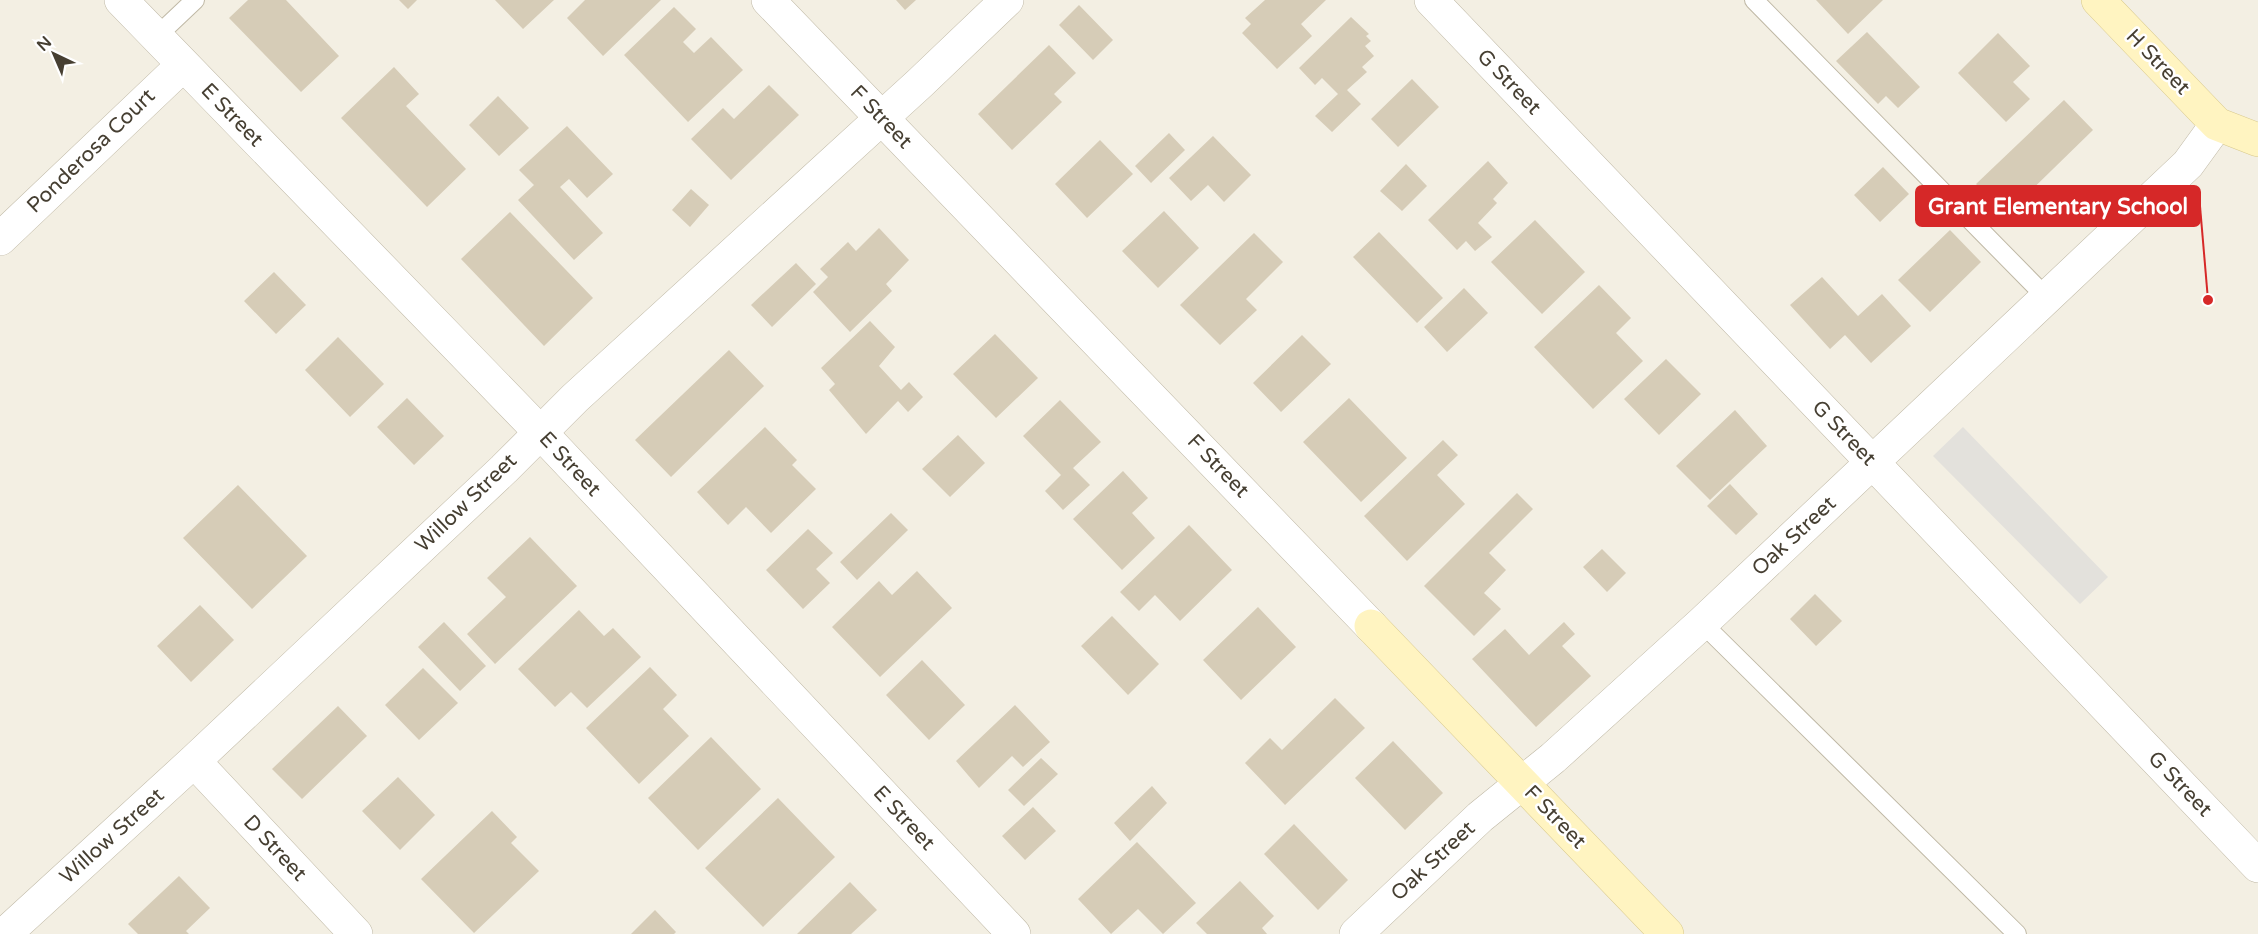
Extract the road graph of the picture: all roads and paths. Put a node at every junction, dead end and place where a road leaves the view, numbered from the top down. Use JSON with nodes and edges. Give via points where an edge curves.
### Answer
{"nodes":[{"id":1,"x":121,"y":0,"type":"edge"},
{"id":2,"x":195,"y":0,"type":"edge"},
{"id":3,"x":768,"y":0,"type":"edge"},
{"id":4,"x":1007,"y":0,"type":"edge"},
{"id":5,"x":1431,"y":0,"type":"edge"},
{"id":6,"x":1754,"y":0,"type":"edge"},
{"id":7,"x":2098,"y":0,"type":"edge"},
{"id":8,"x":157,"y":36,"type":"junction"},
{"id":9,"x":183,"y":64,"type":"junction"},
{"id":10,"x":881,"y":118,"type":"junction"},
{"id":11,"x":2217,"y":124,"type":"junction"},
{"id":12,"x":2258,"y":140,"type":"edge"},
{"id":13,"x":0,"y":239,"type":"edge"},
{"id":14,"x":2047,"y":298,"type":"junction"},
{"id":15,"x":540,"y":432,"type":"junction"},
{"id":16,"x":1873,"y":462,"type":"junction"},
{"id":17,"x":1702,"y":623,"type":"junction"},
{"id":18,"x":1371,"y":626,"type":"joint"},
{"id":19,"x":194,"y":761,"type":"junction"},
{"id":20,"x":1522,"y":783,"type":"junction"},
{"id":21,"x":2258,"y":866,"type":"edge"},
{"id":22,"x":5,"y":934,"type":"edge"},
{"id":23,"x":356,"y":934,"type":"edge"},
{"id":24,"x":1014,"y":934,"type":"edge"},
{"id":25,"x":1356,"y":934,"type":"edge"},
{"id":26,"x":1667,"y":934,"type":"edge"},
{"id":27,"x":2017,"y":934,"type":"edge"}],
"edges":[{"from":1,"to":8,"type":"street","name":"E Street"},
{"from":2,"to":8,"type":"lane"},
{"from":3,"to":10,"type":"street","name":"F Street"},
{"from":4,"to":10,"type":"street","name":"Willow Street"},
{"from":5,"to":16,"type":"street","name":"G Street"},
{"from":6,"to":14,"type":"lane"},
{"from":7,"to":11,"type":"main road","name":"H Street"},
{"from":8,"to":9,"type":"street","name":"E Street"},
{"from":9,"to":13,"type":"street","name":"Ponderosa Court"},
{"from":9,"to":15,"type":"street","name":"E Street"},
{"from":10,"to":15,"type":"street","name":"Willow Street"},
{"from":10,"to":18,"type":"street","name":"F Street"},
{"from":11,"to":12,"type":"main road"},
{"from":11,"to":14,"type":"street","name":"Oak Street","via":[[2188,164]]},
{"from":14,"to":16,"type":"street","name":"Oak Street"},
{"from":15,"to":19,"type":"street","name":"Willow Street"},
{"from":15,"to":24,"type":"street","name":"E Street"},
{"from":16,"to":17,"type":"street","name":"Oak Street"},
{"from":16,"to":21,"type":"street","name":"G Street"},
{"from":17,"to":20,"type":"street","name":"Oak Street"},
{"from":17,"to":27,"type":"lane"},
{"from":18,"to":20,"type":"main road","name":"F Street"},
{"from":19,"to":22,"type":"street","name":"Willow Street"},
{"from":19,"to":23,"type":"street","name":"D Street"},
{"from":20,"to":25,"type":"street","name":"Oak Street","via":[[1480,817]]},
{"from":20,"to":26,"type":"main road","name":"F Street"}]}
